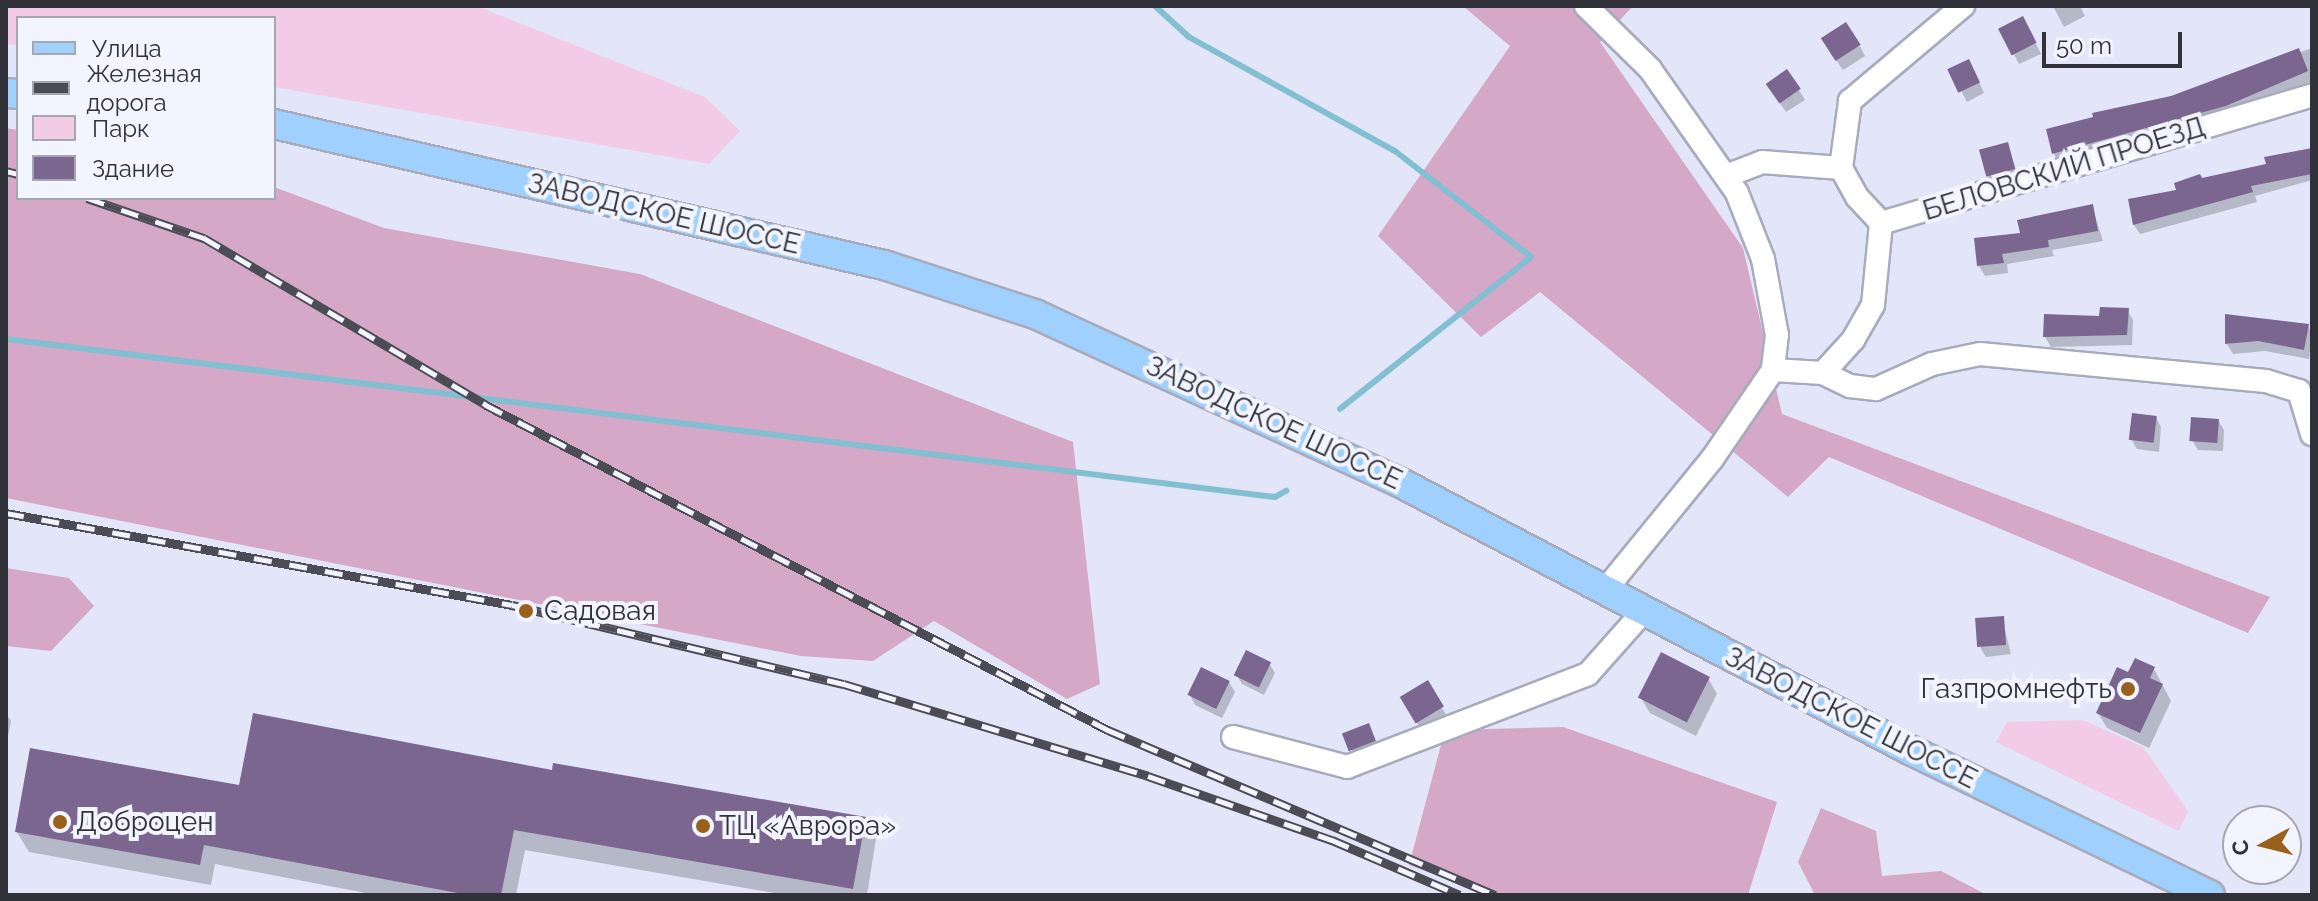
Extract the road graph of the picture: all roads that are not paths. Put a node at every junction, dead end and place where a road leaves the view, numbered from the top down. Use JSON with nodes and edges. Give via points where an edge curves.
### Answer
{"nodes":[{"id":1,"x":1586,"y":6,"type":"edge"},
{"id":2,"x":1963,"y":6,"type":"edge"},
{"id":3,"x":2312,"y":95,"type":"edge"},
{"id":4,"x":276,"y":124,"type":"edge"},
{"id":5,"x":1841,"y":168,"type":"junction"},
{"id":6,"x":1726,"y":176,"type":"junction"},
{"id":7,"x":1881,"y":223,"type":"junction"},
{"id":8,"x":1773,"y":370,"type":"junction"},
{"id":9,"x":1823,"y":373,"type":"junction"},
{"id":10,"x":2306,"y":388,"type":"edge"},
{"id":11,"x":2312,"y":434,"type":"edge"},
{"id":12,"x":1605,"y":590,"type":"junction"},
{"id":13,"x":1644,"y":611,"type":"junction"},
{"id":14,"x":1233,"y":737,"type":"dead end"},
{"id":15,"x":2210,"y":895,"type":"edge"}],
"edges":[{"from":1,"to":6,"type":"street","via":[[1650,69]]},
{"from":2,"to":5,"type":"street","via":[[1850,101]]},
{"from":3,"to":7,"type":"street","name":"БЕЛОВСКИЙ ПРОЕЗД"},
{"from":4,"to":12,"type":"main road","name":"ЗАВОДСКОЕ ШОССЕ","via":[[884,265],[1035,314],[1401,483]]},
{"from":5,"to":6,"type":"street","via":[[1762,162]]},
{"from":5,"to":7,"type":"street","via":[[1857,197]]},
{"from":6,"to":8,"type":"street","via":[[1763,259],[1777,335]]},
{"from":7,"to":9,"type":"street","via":[[1873,305],[1853,340]]},
{"from":8,"to":9,"type":"street"},
{"from":8,"to":12,"type":"street","via":[[1712,459]]},
{"from":9,"to":10,"type":"street","via":[[1850,386],[1876,389],[1932,364],[1980,354]]},
{"from":10,"to":11,"type":"street"},
{"from":12,"to":13,"type":"main road","name":"ЗАВОДСКОЕ ШОССЕ"},
{"from":13,"to":14,"type":"street","via":[[1588,674],[1347,767]]},
{"from":13,"to":15,"type":"main road","name":"ЗАВОДСКОЕ ШОССЕ","via":[[1910,750]]}]}
